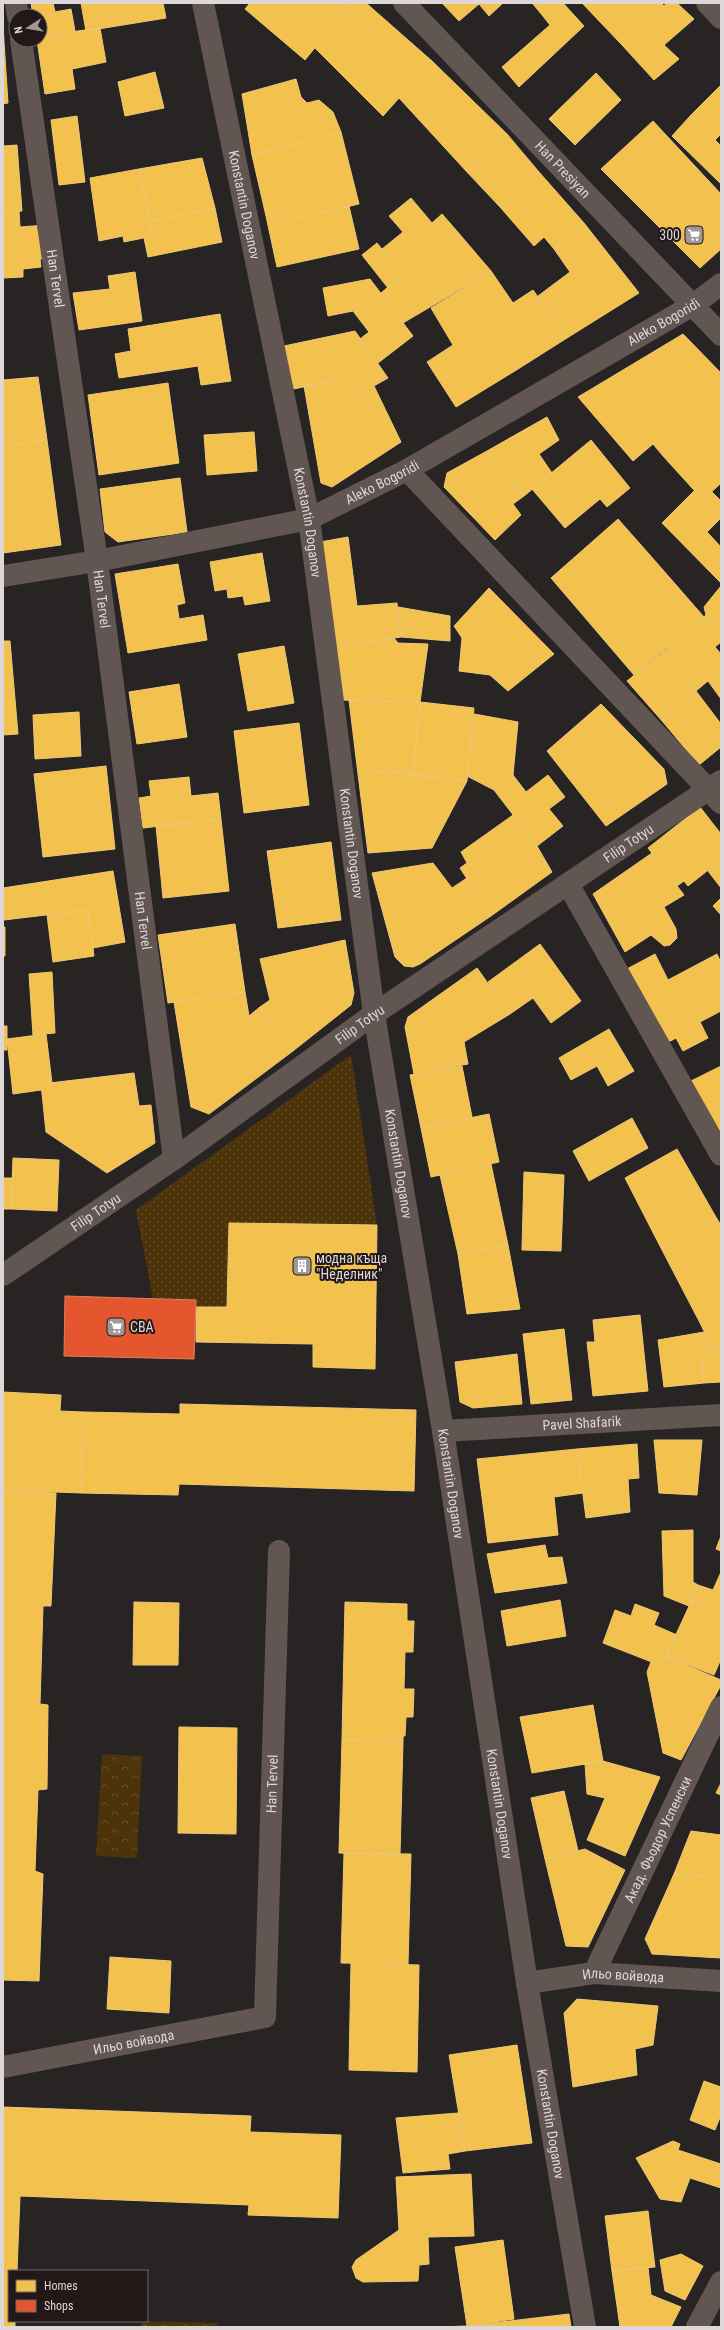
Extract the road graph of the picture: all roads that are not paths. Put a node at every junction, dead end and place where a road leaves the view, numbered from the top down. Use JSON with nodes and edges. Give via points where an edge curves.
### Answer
{"nodes":[{"id":1,"x":203,"y":3,"type":"edge"},
{"id":2,"x":404,"y":3,"type":"edge"},
{"id":3,"x":707,"y":3,"type":"edge"},
{"id":4,"x":721,"y":18,"type":"edge"},
{"id":5,"x":22,"y":48,"type":"edge"},
{"id":6,"x":721,"y":284,"type":"edge"},
{"id":7,"x":693,"y":304,"type":"junction"},
{"id":8,"x":721,"y":335,"type":"edge"},
{"id":9,"x":407,"y":470,"type":"junction"},
{"id":10,"x":309,"y":519,"type":"junction"},
{"id":11,"x":96,"y":561,"type":"junction"},
{"id":12,"x":3,"y":576,"type":"edge"},
{"id":13,"x":717,"y":791,"type":"edge"},
{"id":14,"x":568,"y":884,"type":"junction"},
{"id":15,"x":374,"y":1014,"type":"junction"},
{"id":16,"x":721,"y":1155,"type":"edge"},
{"id":17,"x":174,"y":1159,"type":"junction"},
{"id":18,"x":3,"y":1275,"type":"edge"},
{"id":19,"x":721,"y":1415,"type":"edge"},
{"id":20,"x":443,"y":1430,"type":"junction"},
{"id":21,"x":279,"y":1551,"type":"dead end"},
{"id":22,"x":721,"y":1706,"type":"edge"},
{"id":23,"x":594,"y":1973,"type":"junction"},
{"id":24,"x":721,"y":1981,"type":"edge"},
{"id":25,"x":527,"y":1983,"type":"junction"},
{"id":26,"x":265,"y":2017,"type":"joint"},
{"id":27,"x":3,"y":2067,"type":"edge"},
{"id":28,"x":721,"y":2282,"type":"edge"},
{"id":29,"x":585,"y":2327,"type":"edge"},
{"id":30,"x":697,"y":2327,"type":"edge"}],
"edges":[{"from":1,"to":10,"type":"street","name":"Konstantin Doganov"},
{"from":2,"to":7,"type":"street","name":"Han Presiyan"},
{"from":3,"to":4,"type":"street"},
{"from":5,"to":11,"type":"street","name":"Han Tervel"},
{"from":6,"to":7,"type":"street","name":"Aleko Bogoridi"},
{"from":7,"to":8,"type":"street","name":"Han Presiyan"},
{"from":7,"to":9,"type":"street","name":"Aleko Bogoridi"},
{"from":9,"to":10,"type":"street","name":"Aleko Bogoridi"},
{"from":9,"to":13,"type":"street"},
{"from":10,"to":11,"type":"street","name":"Aleko Bogoridi"},
{"from":10,"to":15,"type":"street","name":"Konstantin Doganov"},
{"from":11,"to":12,"type":"street","name":"Aleko Bogoridi"},
{"from":11,"to":17,"type":"street","name":"Han Tervel"},
{"from":13,"to":14,"type":"street","name":"Filip Totyu"},
{"from":14,"to":15,"type":"street","name":"Filip Totyu"},
{"from":14,"to":16,"type":"street"},
{"from":15,"to":17,"type":"street","name":"Filip Totyu"},
{"from":15,"to":20,"type":"street","name":"Konstantin Doganov"},
{"from":17,"to":18,"type":"street","name":"Filip Totyu"},
{"from":19,"to":20,"type":"street","name":"Pavel Shafarik"},
{"from":20,"to":25,"type":"street","name":"Konstantin Doganov"},
{"from":21,"to":26,"type":"street","name":"Han Tervel"},
{"from":22,"to":23,"type":"street","name":"Акад. Фьодор Успенски"},
{"from":23,"to":24,"type":"street","name":"Ильо войвода"},
{"from":23,"to":25,"type":"street","name":"Ильо войвода"},
{"from":25,"to":29,"type":"street","name":"Konstantin Doganov"},
{"from":26,"to":27,"type":"street","name":"Ильо войвода"},
{"from":28,"to":30,"type":"street"}]}
